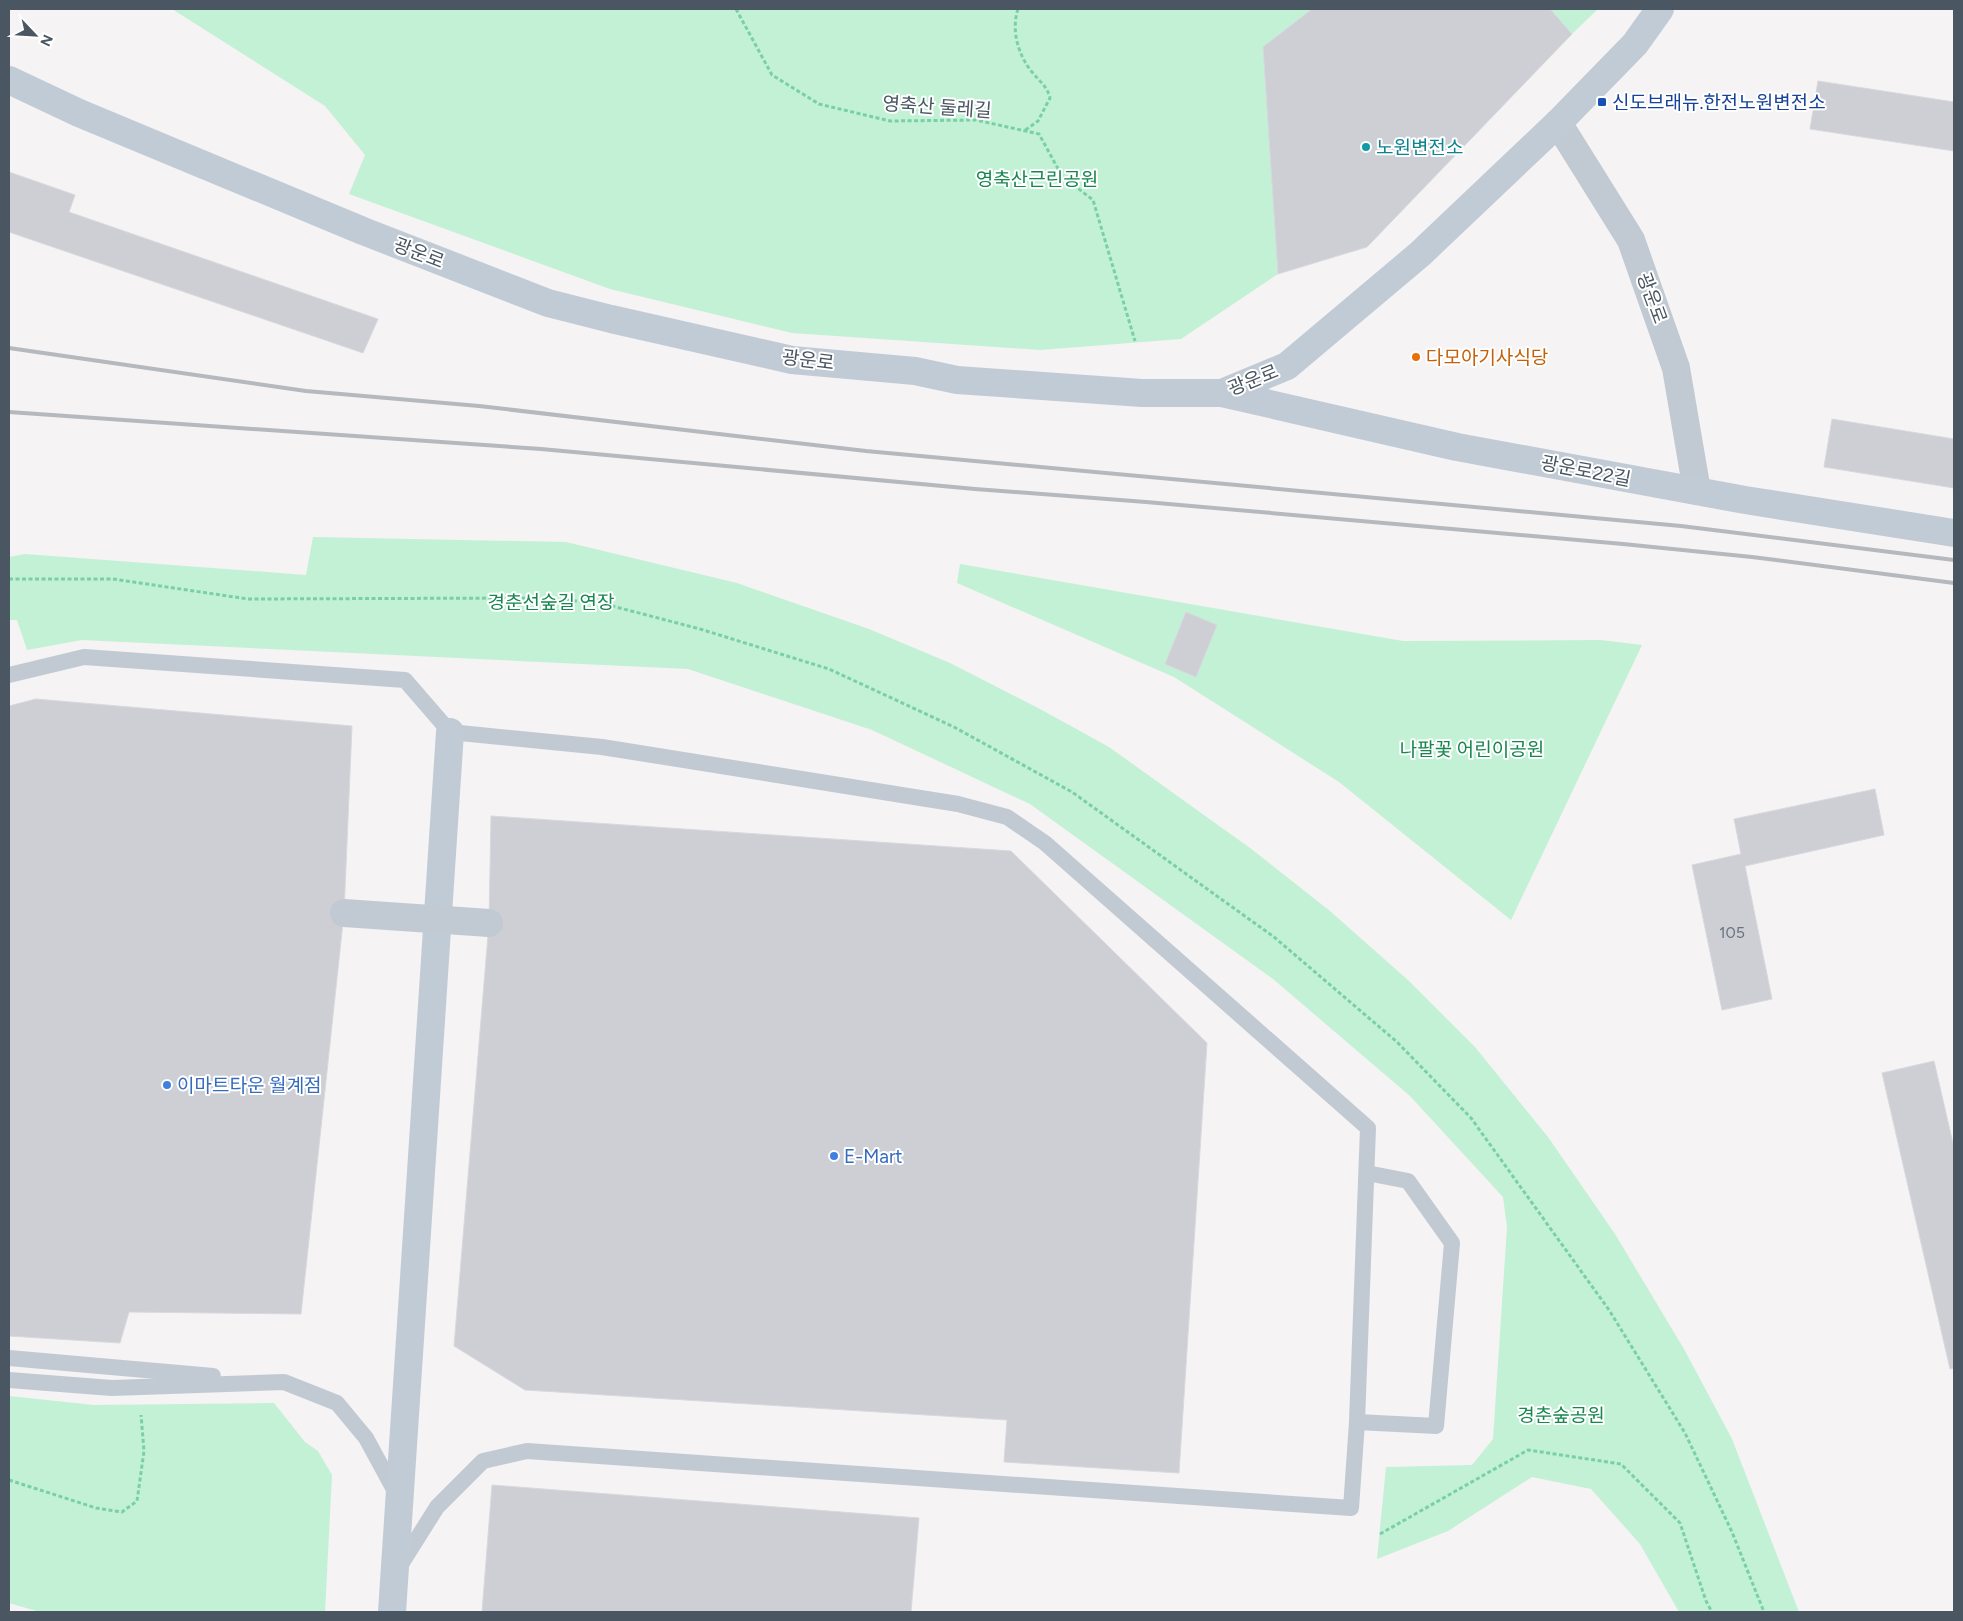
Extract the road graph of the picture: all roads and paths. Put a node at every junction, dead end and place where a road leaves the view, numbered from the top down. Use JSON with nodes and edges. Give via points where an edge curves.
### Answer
{"nodes":[{"id":1,"x":736,"y":9,"type":"edge"},
{"id":2,"x":1018,"y":9,"type":"edge"},
{"id":3,"x":1660,"y":9,"type":"edge"},
{"id":4,"x":9,"y":80,"type":"edge"},
{"id":5,"x":1558,"y":123,"type":"junction"},
{"id":6,"x":1024,"y":131,"type":"junction"},
{"id":7,"x":1135,"y":341,"type":"dead end"},
{"id":8,"x":1222,"y":393,"type":"junction"},
{"id":9,"x":1697,"y":491,"type":"junction"},
{"id":10,"x":1954,"y":532,"type":"edge"},
{"id":11,"x":9,"y":579,"type":"edge"},
{"id":12,"x":9,"y":675,"type":"edge"},
{"id":13,"x":450,"y":732,"type":"junction"},
{"id":14,"x":344,"y":913,"type":"dead end"},
{"id":15,"x":489,"y":923,"type":"dead end"},
{"id":16,"x":1367,"y":1173,"type":"junction"},
{"id":17,"x":9,"y":1358,"type":"edge"},
{"id":18,"x":9,"y":1380,"type":"edge"},
{"id":19,"x":284,"y":1382,"type":"junction"},
{"id":20,"x":141,"y":1415,"type":"dead end"},
{"id":21,"x":1357,"y":1422,"type":"junction"},
{"id":22,"x":9,"y":1480,"type":"edge"},
{"id":23,"x":400,"y":1500,"type":"junction"},
{"id":24,"x":1380,"y":1534,"type":"dead end"},
{"id":25,"x":394,"y":1575,"type":"junction"},
{"id":26,"x":392,"y":1612,"type":"edge"},
{"id":27,"x":1712,"y":1612,"type":"edge"},
{"id":28,"x":1764,"y":1612,"type":"edge"}],
"edges":[{"from":1,"to":6,"type":"path","name":"영축산 둘레길","via":[[772,75],[819,104],[890,121],[976,120]]},
{"from":2,"to":6,"type":"path","via":[[1015,33],[1021,54],[1048,88],[1050,98],[1038,121]]},
{"from":3,"to":5,"type":"street","name":"광운로","via":[[1635,44]]},
{"from":4,"to":8,"type":"street","name":"광운로","via":[[79,113],[363,231],[566,308],[792,360],[915,371],[957,380],[1142,393]]},
{"from":5,"to":8,"type":"street","name":"광운로","via":[[1420,254],[1287,366]]},
{"from":5,"to":9,"type":"street","name":"광운로","via":[[1631,240],[1676,368]]},
{"from":6,"to":7,"type":"path","name":"영축산 둘레길","via":[[1039,134],[1062,176],[1093,200]]},
{"from":8,"to":9,"type":"street","name":"광운로22길","via":[[1457,447]]},
{"from":9,"to":10,"type":"street","name":"광운로22길"},
{"from":11,"to":28,"type":"path","via":[[114,579],[248,598],[520,598],[597,602],[700,628],[829,669],[954,727],[1072,792],[1274,937],[1397,1042],[1471,1118],[1609,1310],[1685,1433],[1732,1532]]},
{"from":12,"to":13,"type":"lane","via":[[84,657],[405,680]]},
{"from":13,"to":16,"type":"lane","via":[[602,747],[958,804],[1006,818],[1045,843],[1368,1128]]},
{"from":13,"to":23,"type":"street"},
{"from":14,"to":15,"type":"street","bridge":true},
{"from":16,"to":21,"type":"lane"},
{"from":16,"to":21,"type":"lane","via":[[1408,1181],[1452,1243],[1436,1426]]},
{"from":17,"to":19,"type":"lane"},
{"from":18,"to":19,"type":"lane","via":[[112,1388]]},
{"from":19,"to":23,"type":"lane","via":[[337,1403],[366,1438]]},
{"from":20,"to":22,"type":"path","via":[[144,1451],[137,1501],[122,1512],[88,1506]]},
{"from":21,"to":25,"type":"lane","via":[[1351,1508],[527,1451],[484,1460],[437,1507]]},
{"from":23,"to":25,"type":"street"},
{"from":24,"to":27,"type":"path","via":[[1528,1450],[1621,1464],[1680,1523]]},
{"from":25,"to":26,"type":"street"}]}
